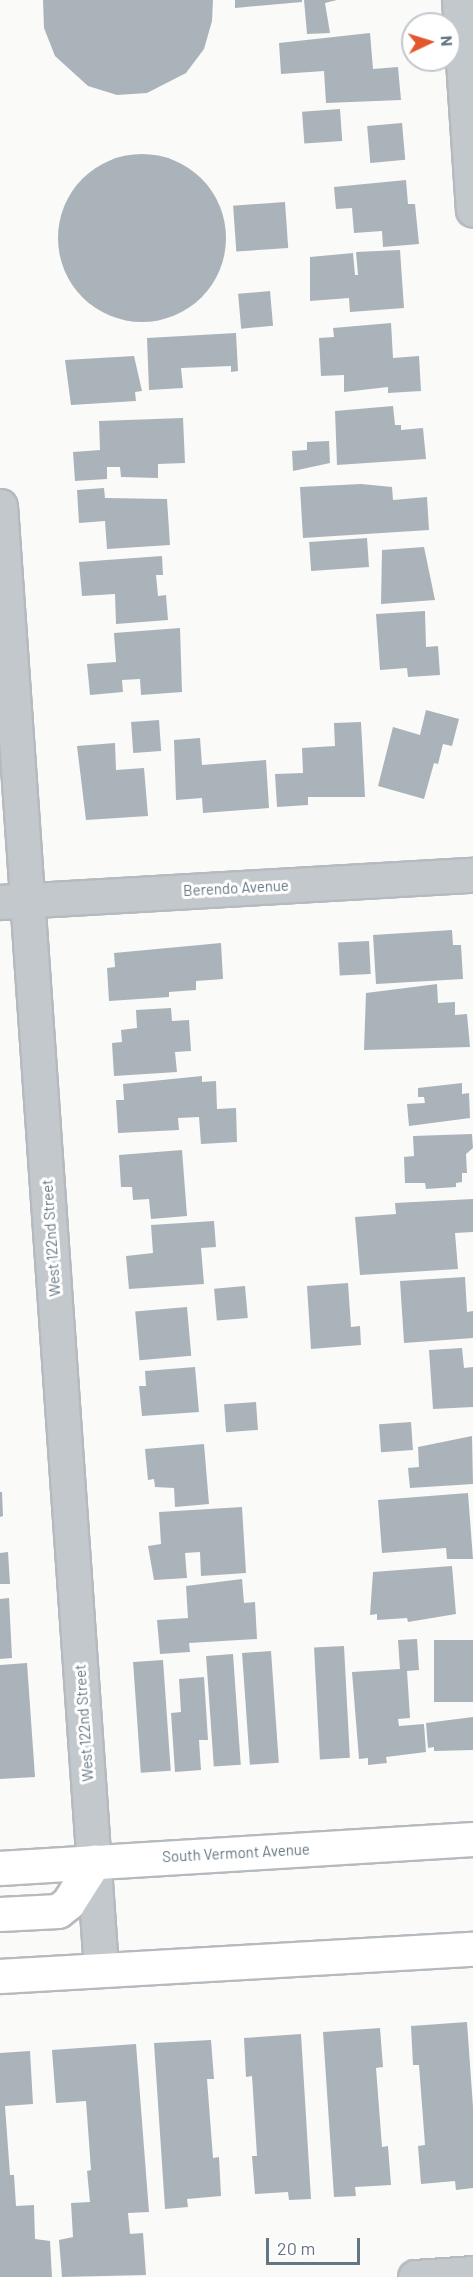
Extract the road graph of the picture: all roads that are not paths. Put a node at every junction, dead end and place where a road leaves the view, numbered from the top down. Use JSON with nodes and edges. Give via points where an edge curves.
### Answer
{"nodes":[{"id":1,"x":459,"y":0,"type":"edge"},
{"id":2,"x":472,"y":194,"type":"edge"},
{"id":3,"x":0,"y":506,"type":"edge"},
{"id":4,"x":473,"y":875,"type":"edge"},
{"id":5,"x":14,"y":901,"type":"edge"},
{"id":6,"x":473,"y":1839,"type":"edge"},
{"id":7,"x":94,"y":1862,"type":"junction"},
{"id":8,"x":0,"y":1869,"type":"edge"},
{"id":9,"x":0,"y":1914,"type":"edge"},
{"id":10,"x":473,"y":1948,"type":"edge"},
{"id":11,"x":101,"y":1970,"type":"junction"},
{"id":12,"x":0,"y":1976,"type":"edge"},
{"id":13,"x":473,"y":2273,"type":"edge"},
{"id":14,"x":415,"y":2277,"type":"edge"}],
"edges":[{"from":1,"to":2,"type":"street"},
{"from":3,"to":5,"type":"street","name":"West 122nd Street"},
{"from":4,"to":5,"type":"street","name":"Berendo Avenue"},
{"from":5,"to":7,"type":"street","name":"West 122nd Street"},
{"from":6,"to":7,"type":"main road","name":"South Vermont Avenue"},
{"from":7,"to":8,"type":"main road","name":"South Vermont Avenue"},
{"from":7,"to":9,"type":"main road","via":[[68,1904],[58,1911]]},
{"from":7,"to":11,"type":"street","name":"West 122nd Street"},
{"from":10,"to":11,"type":"main road"},
{"from":11,"to":12,"type":"main road"},
{"from":13,"to":14,"type":"street"}]}
